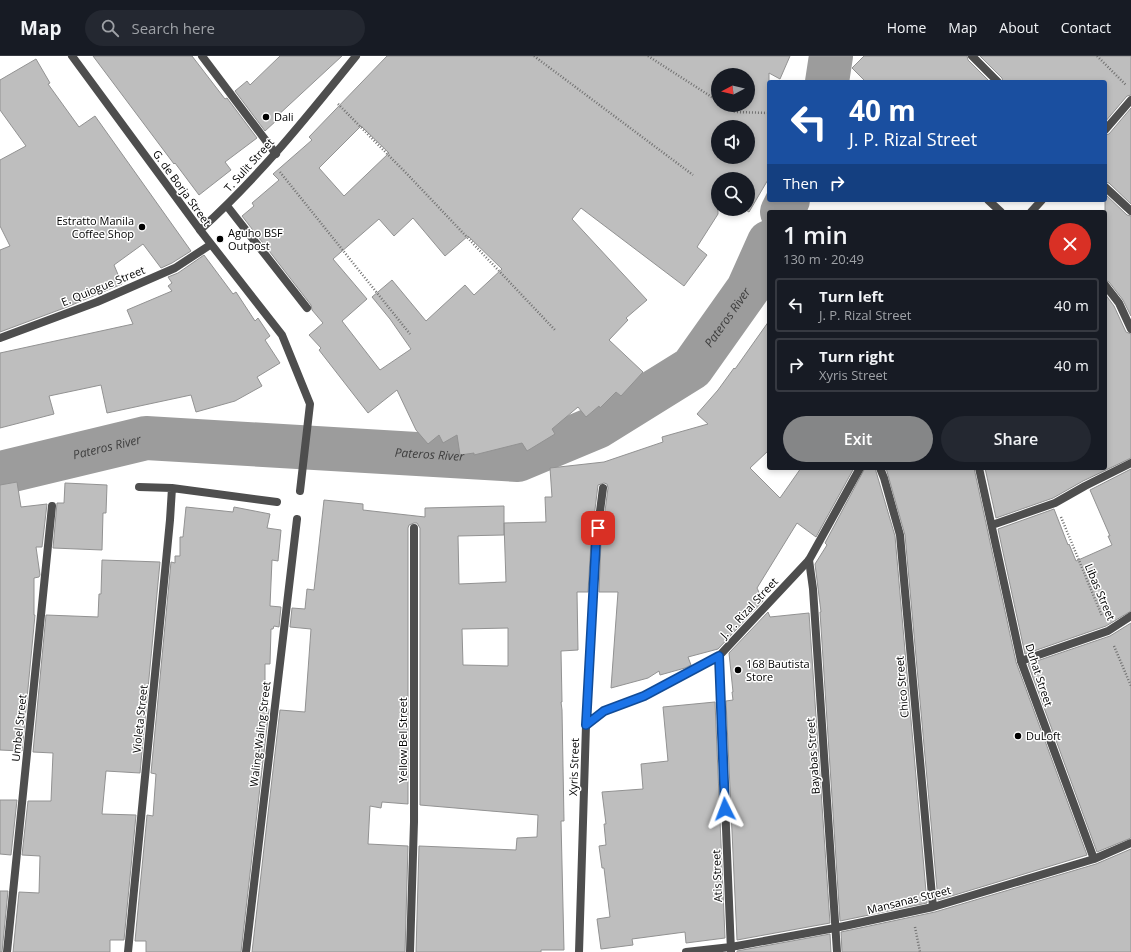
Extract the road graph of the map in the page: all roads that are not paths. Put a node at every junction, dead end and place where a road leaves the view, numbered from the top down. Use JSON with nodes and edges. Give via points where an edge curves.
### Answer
{"nodes":[{"id":1,"x":72,"y":56,"type":"edge"},
{"id":2,"x":202,"y":56,"type":"edge"},
{"id":3,"x":356,"y":56,"type":"edge"},
{"id":4,"x":972,"y":56,"type":"edge"},
{"id":5,"x":996,"y":80,"type":"edge"},
{"id":6,"x":1131,"y":100,"type":"edge"},
{"id":7,"x":1107,"y":128,"type":"edge"},
{"id":8,"x":273,"y":157,"type":"junction"},
{"id":9,"x":1107,"y":189,"type":"edge"},
{"id":10,"x":990,"y":202,"type":"edge"},
{"id":11,"x":1040,"y":202,"type":"edge"},
{"id":12,"x":227,"y":206,"type":"junction"},
{"id":13,"x":999,"y":210,"type":"edge"},
{"id":14,"x":1033,"y":210,"type":"edge"},
{"id":15,"x":1131,"y":211,"type":"edge"},
{"id":16,"x":200,"y":230,"type":"junction"},
{"id":17,"x":210,"y":245,"type":"junction"},
{"id":18,"x":1107,"y":288,"type":"edge"},
{"id":19,"x":307,"y":308,"type":"dead end"},
{"id":20,"x":1131,"y":329,"type":"edge"},
{"id":21,"x":0,"y":338,"type":"edge"},
{"id":22,"x":1131,"y":463,"type":"edge"},
{"id":23,"x":859,"y":470,"type":"edge"},
{"id":24,"x":881,"y":470,"type":"edge"},
{"id":25,"x":979,"y":470,"type":"edge"},
{"id":26,"x":139,"y":487,"type":"dead end"},
{"id":27,"x":172,"y":488,"type":"junction"},
{"id":28,"x":603,"y":488,"type":"dead end"},
{"id":29,"x":300,"y":491,"type":"dead end"},
{"id":30,"x":277,"y":502,"type":"dead end"},
{"id":31,"x":52,"y":506,"type":"dead end"},
{"id":32,"x":297,"y":519,"type":"dead end"},
{"id":33,"x":992,"y":525,"type":"junction"},
{"id":34,"x":414,"y":528,"type":"dead end"},
{"id":35,"x":809,"y":560,"type":"junction"},
{"id":36,"x":1131,"y":616,"type":"edge"},
{"id":37,"x":719,"y":656,"type":"junction"},
{"id":38,"x":1021,"y":661,"type":"junction"},
{"id":39,"x":586,"y":725,"type":"junction"},
{"id":40,"x":1131,"y":843,"type":"edge"},
{"id":41,"x":1094,"y":859,"type":"junction"},
{"id":42,"x":933,"y":906,"type":"junction"},
{"id":43,"x":835,"y":928,"type":"junction"},
{"id":44,"x":731,"y":950,"type":"edge"},
{"id":45,"x":7,"y":952,"type":"edge"},
{"id":46,"x":128,"y":952,"type":"edge"},
{"id":47,"x":246,"y":952,"type":"edge"},
{"id":48,"x":410,"y":952,"type":"edge"},
{"id":49,"x":579,"y":952,"type":"edge"},
{"id":50,"x":686,"y":952,"type":"edge"},
{"id":51,"x":837,"y":952,"type":"edge"}],
"edges":[{"from":1,"to":16,"type":"street","name":"G. de Borja Street"},
{"from":2,"to":8,"type":"street"},
{"from":3,"to":8,"type":"street","name":"T. Sulit Street"},
{"from":4,"to":5,"type":"street"},
{"from":6,"to":7,"type":"street"},
{"from":8,"to":12,"type":"street","name":"T. Sulit Street"},
{"from":9,"to":15,"type":"street"},
{"from":10,"to":13,"type":"street"},
{"from":11,"to":14,"type":"street"},
{"from":12,"to":16,"type":"street","name":"T. Sulit Street"},
{"from":12,"to":19,"type":"street"},
{"from":16,"to":17,"type":"street","name":"G. de Borja Street"},
{"from":17,"to":21,"type":"street","name":"E. Quiogue Street","via":[[175,268],[97,302]]},
{"from":17,"to":29,"type":"street","name":"G. de Borja Street","via":[[282,335],[310,404]]},
{"from":18,"to":20,"type":"street","via":[[1119,303]]},
{"from":22,"to":33,"type":"street","via":[[1055,503]]},
{"from":23,"to":35,"type":"street","name":"J. P. Rizal Street"},
{"from":24,"to":42,"type":"street","name":"Chico Street","via":[[900,535]]},
{"from":25,"to":33,"type":"street","name":"Duhat Street"},
{"from":26,"to":27,"type":"street"},
{"from":27,"to":30,"type":"street"},
{"from":27,"to":46,"type":"street","name":"Violeta Street"},
{"from":28,"to":39,"type":"street","name":"Xyris Street","via":[[596,542]]},
{"from":31,"to":45,"type":"street","name":"Umbel Street"},
{"from":32,"to":47,"type":"street","name":"Waling-Waling Street"},
{"from":33,"to":38,"type":"street","name":"Duhat Street"},
{"from":34,"to":48,"type":"street","name":"Yellow Bel Street","via":[[414,822]]},
{"from":35,"to":37,"type":"street","name":"J. P. Rizal Street"},
{"from":35,"to":43,"type":"street","name":"Bayabas Street"},
{"from":36,"to":38,"type":"street","via":[[1108,630]]},
{"from":37,"to":39,"type":"street","name":"J. P. Rizal Street","via":[[644,696],[604,711]]},
{"from":37,"to":44,"type":"street","name":"Atis Street"},
{"from":38,"to":41,"type":"street","name":"Duhat Street"},
{"from":39,"to":49,"type":"street","name":"Xyris Street"},
{"from":40,"to":41,"type":"street","name":"Mansanas Street"},
{"from":41,"to":42,"type":"street","name":"Mansanas Street"},
{"from":42,"to":43,"type":"street","name":"Mansanas Street"},
{"from":43,"to":44,"type":"street","name":"Mansanas Street"},
{"from":43,"to":51,"type":"street","name":"Bayabas Street"},
{"from":44,"to":50,"type":"street","name":"Mansanas Street"}]}
